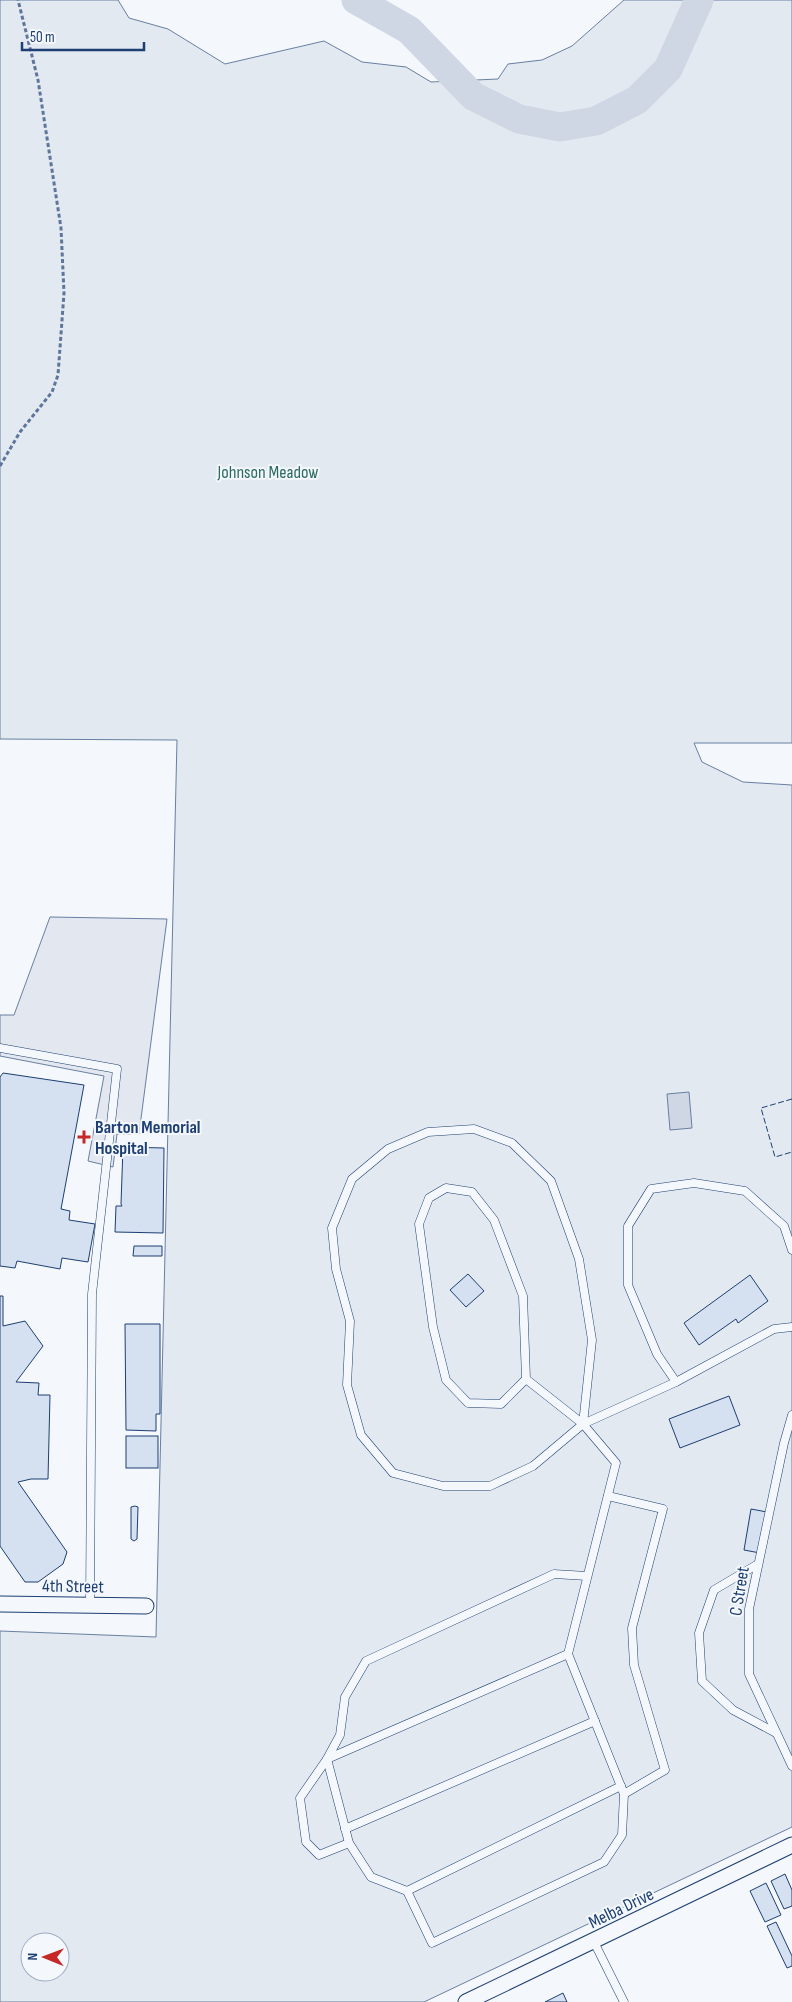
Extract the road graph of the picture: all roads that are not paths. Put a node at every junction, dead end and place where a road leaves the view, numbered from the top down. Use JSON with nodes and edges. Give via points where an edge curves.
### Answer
{"nodes":[{"id":1,"x":0,"y":1048,"type":"edge"},
{"id":2,"x":792,"y":1250,"type":"edge"},
{"id":3,"x":792,"y":1327,"type":"edge"},
{"id":4,"x":526,"y":1379,"type":"junction"},
{"id":5,"x":676,"y":1382,"type":"junction"},
{"id":6,"x":792,"y":1415,"type":"edge"},
{"id":7,"x":583,"y":1424,"type":"junction"},
{"id":8,"x":608,"y":1496,"type":"junction"},
{"id":9,"x":758,"y":1564,"type":"junction"},
{"id":10,"x":587,"y":1576,"type":"junction"},
{"id":11,"x":0,"y":1604,"type":"edge"},
{"id":12,"x":90,"y":1605,"type":"junction"},
{"id":13,"x":146,"y":1606,"type":"dead end"},
{"id":14,"x":568,"y":1654,"type":"junction"},
{"id":15,"x":595,"y":1721,"type":"junction"},
{"id":16,"x":776,"y":1733,"type":"junction"},
{"id":17,"x":327,"y":1759,"type":"junction"},
{"id":18,"x":792,"y":1766,"type":"edge"},
{"id":19,"x":620,"y":1786,"type":"junction"},
{"id":20,"x":624,"y":1794,"type":"junction"},
{"id":21,"x":345,"y":1829,"type":"junction"},
{"id":22,"x":349,"y":1843,"type":"junction"},
{"id":23,"x":792,"y":1845,"type":"edge"},
{"id":24,"x":407,"y":1891,"type":"junction"},
{"id":25,"x":594,"y":1942,"type":"junction"},
{"id":26,"x":466,"y":2002,"type":"edge"},
{"id":27,"x":624,"y":2002,"type":"edge"}],
"edges":[{"from":1,"to":12,"type":"lane","via":[[117,1070],[92,1294]]},
{"from":2,"to":5,"type":"lane","via":[[784,1226],[745,1191],[694,1182],[651,1189],[628,1226],[628,1285],[657,1354]]},
{"from":3,"to":5,"type":"lane","via":[[774,1329]]},
{"from":4,"to":4,"type":"lane","via":[[523,1296],[494,1220],[472,1192],[446,1188],[429,1198],[419,1224],[433,1327],[446,1380],[468,1403],[501,1404]]},
{"from":4,"to":7,"type":"lane"},
{"from":5,"to":7,"type":"lane"},
{"from":6,"to":9,"type":"lane","name":"C Street"},
{"from":7,"to":7,"type":"lane","via":[[592,1340],[579,1259],[551,1181],[512,1142],[474,1129],[428,1132],[388,1150],[352,1179],[332,1228],[336,1269],[350,1320],[347,1385],[361,1435],[393,1473],[443,1486],[490,1486],[533,1466]]},
{"from":7,"to":8,"type":"lane","via":[[616,1463]]},
{"from":8,"to":10,"type":"lane"},
{"from":8,"to":20,"type":"lane","via":[[663,1509],[632,1628],[634,1665],[665,1770]]},
{"from":9,"to":16,"type":"lane","name":"C Street","via":[[749,1609],[749,1674]]},
{"from":9,"to":16,"type":"lane","via":[[714,1590],[699,1634],[702,1681],[733,1710]]},
{"from":10,"to":14,"type":"lane"},
{"from":10,"to":17,"type":"lane","via":[[554,1574],[366,1661],[345,1697],[340,1735]]},
{"from":11,"to":12,"type":"street","name":"4th Street"},
{"from":12,"to":13,"type":"street","name":"4th Street"},
{"from":14,"to":15,"type":"lane"},
{"from":14,"to":17,"type":"lane"},
{"from":15,"to":19,"type":"lane"},
{"from":15,"to":21,"type":"lane"},
{"from":16,"to":18,"type":"lane","name":"C Street"},
{"from":17,"to":21,"type":"lane"},
{"from":17,"to":22,"type":"lane","via":[[300,1798],[306,1842],[320,1855]]},
{"from":19,"to":20,"type":"lane"},
{"from":19,"to":24,"type":"lane"},
{"from":20,"to":24,"type":"lane","via":[[622,1835],[604,1862],[432,1943]]},
{"from":21,"to":22,"type":"lane"},
{"from":22,"to":24,"type":"lane","via":[[370,1878]]},
{"from":23,"to":25,"type":"street","name":"Melba Drive"},
{"from":25,"to":26,"type":"street","name":"Melba Drive"},
{"from":25,"to":27,"type":"lane"}]}
